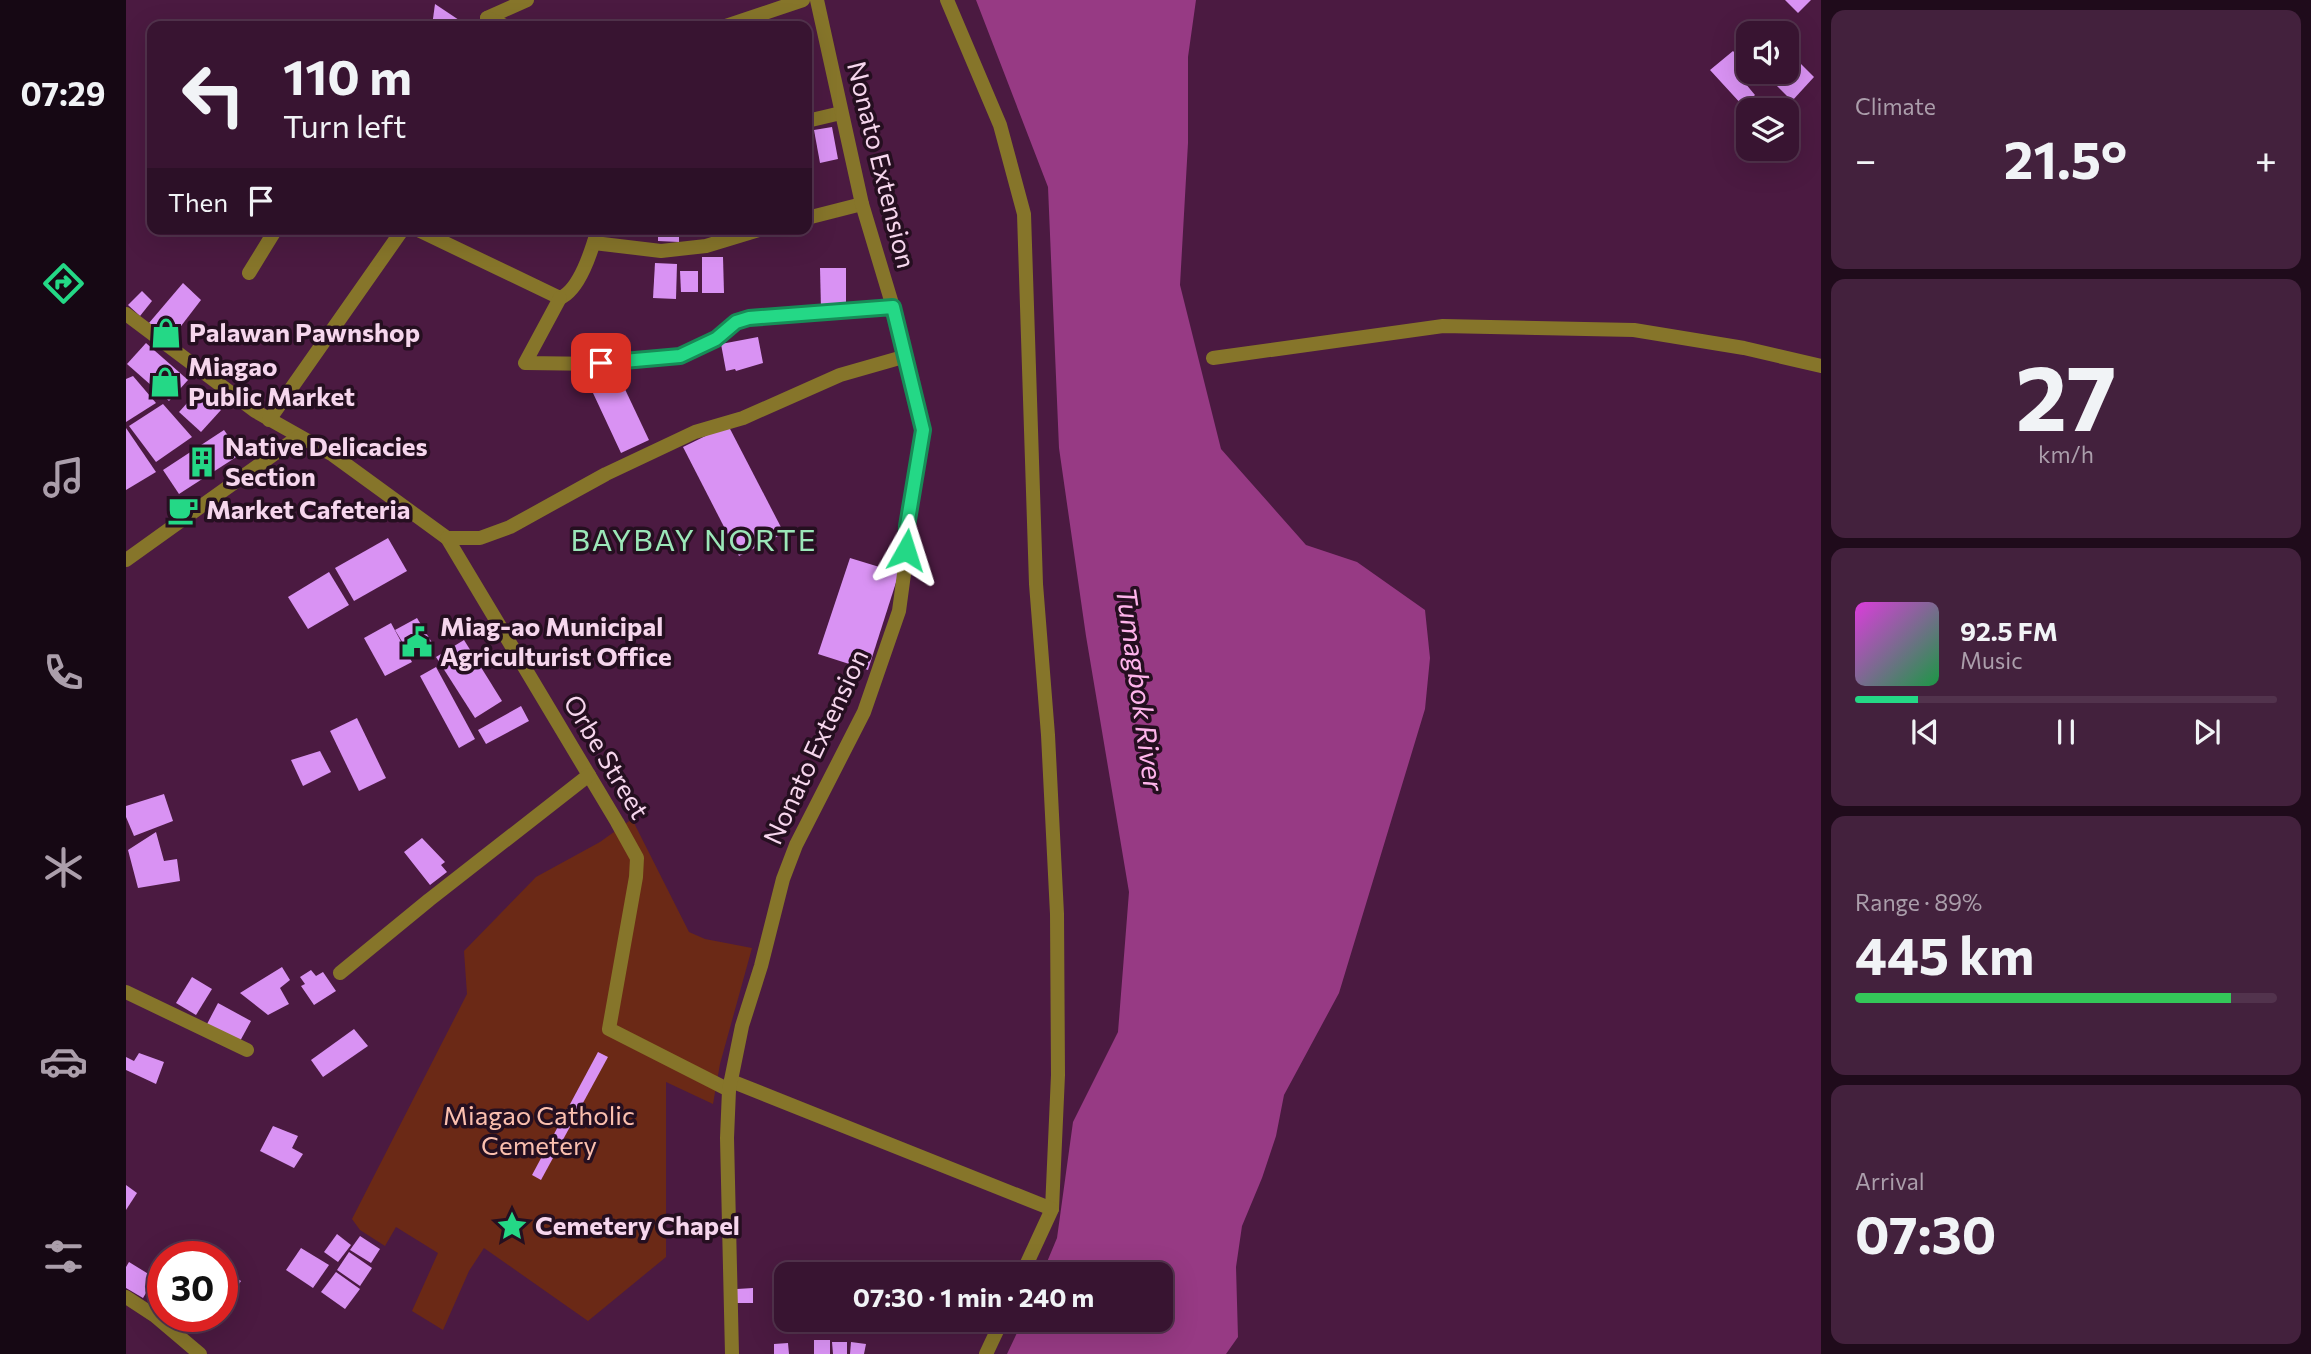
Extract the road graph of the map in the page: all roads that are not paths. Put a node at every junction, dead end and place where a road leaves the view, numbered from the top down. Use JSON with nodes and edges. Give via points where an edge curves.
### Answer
{"nodes":[{"id":1,"x":489,"y":0,"type":"edge"},
{"id":2,"x":527,"y":0,"type":"edge"},
{"id":3,"x":803,"y":0,"type":"edge"},
{"id":4,"x":817,"y":0,"type":"edge"},
{"id":5,"x":947,"y":0,"type":"edge"},
{"id":6,"x":486,"y":21,"type":"edge"},
{"id":7,"x":488,"y":21,"type":"edge"},
{"id":8,"x":741,"y":21,"type":"edge"},
{"id":9,"x":841,"y":113,"type":"junction"},
{"id":10,"x":812,"y":120,"type":"edge"},
{"id":11,"x":862,"y":204,"type":"junction"},
{"id":12,"x":812,"y":217,"type":"edge"},
{"id":13,"x":272,"y":235,"type":"edge"},
{"id":14,"x":399,"y":235,"type":"edge"},
{"id":15,"x":429,"y":235,"type":"edge"},
{"id":16,"x":742,"y":235,"type":"edge"},
{"id":17,"x":596,"y":236,"type":"edge"},
{"id":18,"x":249,"y":273,"type":"dead end"},
{"id":19,"x":561,"y":298,"type":"junction"},
{"id":20,"x":893,"y":307,"type":"junction"},
{"id":21,"x":126,"y":314,"type":"edge"},
{"id":22,"x":904,"y":357,"type":"junction"},
{"id":23,"x":1213,"y":358,"type":"dead end"},
{"id":24,"x":1821,"y":366,"type":"edge"},
{"id":25,"x":269,"y":420,"type":"junction"},
{"id":26,"x":302,"y":439,"type":"junction"},
{"id":27,"x":447,"y":538,"type":"junction"},
{"id":28,"x":126,"y":560,"type":"edge"},
{"id":29,"x":589,"y":775,"type":"junction"},
{"id":30,"x":341,"y":973,"type":"dead end"},
{"id":31,"x":126,"y":992,"type":"edge"},
{"id":32,"x":247,"y":1050,"type":"dead end"},
{"id":33,"x":730,"y":1086,"type":"junction"},
{"id":34,"x":1052,"y":1209,"type":"junction"},
{"id":35,"x":1028,"y":1262,"type":"edge"},
{"id":36,"x":126,"y":1297,"type":"edge"},
{"id":37,"x":996,"y":1332,"type":"edge"},
{"id":38,"x":200,"y":1354,"type":"edge"},
{"id":39,"x":732,"y":1354,"type":"edge"},
{"id":40,"x":986,"y":1354,"type":"edge"}],
"edges":[{"from":1,"to":6,"type":"street"},
{"from":2,"to":7,"type":"street"},
{"from":3,"to":8,"type":"street"},
{"from":4,"to":9,"type":"street","name":"Nonato Extension"},
{"from":5,"to":34,"type":"street","via":[[1000,125],[1024,214],[1036,584],[1057,914],[1058,1075]]},
{"from":9,"to":10,"type":"street"},
{"from":9,"to":11,"type":"street","name":"Nonato Extension"},
{"from":11,"to":12,"type":"street"},
{"from":11,"to":20,"type":"street","name":"Nonato Extension"},
{"from":13,"to":18,"type":"street"},
{"from":14,"to":25,"type":"street"},
{"from":15,"to":19,"type":"street"},
{"from":16,"to":17,"type":"street","via":[[706,246],[661,251]]},
{"from":17,"to":19,"type":"street","via":[[569,295]]},
{"from":19,"to":20,"type":"street","via":[[525,363],[680,356],[749,318]]},
{"from":20,"to":22,"type":"street","name":"Nonato Extension"},
{"from":21,"to":25,"type":"street","name":"Orbe Street"},
{"from":22,"to":27,"type":"street","via":[[840,375],[743,418],[695,432],[585,484],[510,527],[480,538]]},
{"from":22,"to":33,"type":"street","name":"Nonato Extension","via":[[923,430],[899,611],[864,712],[805,823],[783,879]]},
{"from":23,"to":24,"type":"street","via":[[1443,326],[1633,330]]},
{"from":25,"to":26,"type":"street","name":"Orbe Street"},
{"from":26,"to":27,"type":"street","name":"Orbe Street","via":[[333,455]]},
{"from":26,"to":28,"type":"street"},
{"from":27,"to":29,"type":"street","name":"Orbe Street"},
{"from":29,"to":30,"type":"street"},
{"from":29,"to":33,"type":"street","name":"Orbe Street","via":[[637,858],[609,1029]]},
{"from":31,"to":32,"type":"street"},
{"from":33,"to":34,"type":"street"},
{"from":33,"to":39,"type":"street","name":"Nonato Extension"},
{"from":34,"to":35,"type":"street"},
{"from":36,"to":38,"type":"street"},
{"from":37,"to":40,"type":"street"}]}
